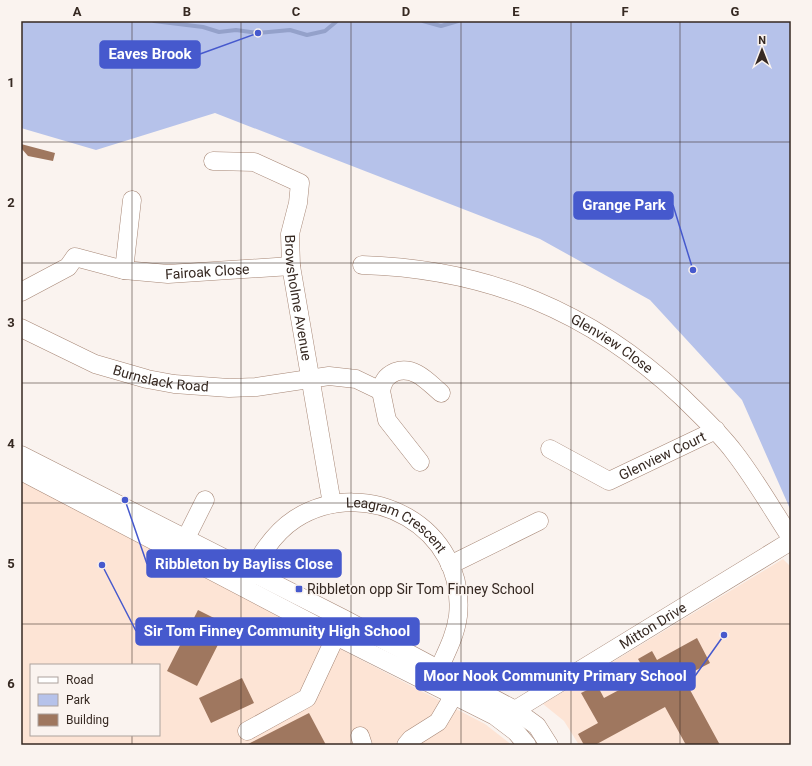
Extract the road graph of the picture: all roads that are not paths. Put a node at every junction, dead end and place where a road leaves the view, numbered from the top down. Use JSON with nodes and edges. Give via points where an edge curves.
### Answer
{"nodes":[{"id":1,"x":212,"y":161,"type":"dead end"},
{"id":2,"x":132,"y":200,"type":"dead end"},
{"id":3,"x":362,"y":265,"type":"dead end"},
{"id":4,"x":291,"y":266,"type":"junction"},
{"id":5,"x":124,"y":270,"type":"junction"},
{"id":6,"x":21,"y":292,"type":"edge"},
{"id":7,"x":21,"y":328,"type":"edge"},
{"id":8,"x":310,"y":380,"type":"junction"},
{"id":9,"x":381,"y":391,"type":"junction"},
{"id":10,"x":442,"y":393,"type":"dead end"},
{"id":11,"x":716,"y":430,"type":"junction"},
{"id":12,"x":550,"y":449,"type":"dead end"},
{"id":13,"x":21,"y":455,"type":"edge"},
{"id":14,"x":420,"y":462,"type":"dead end"},
{"id":15,"x":21,"y":471,"type":"edge"},
{"id":16,"x":205,"y":500,"type":"dead end"},
{"id":17,"x":332,"y":504,"type":"junction"},
{"id":18,"x":539,"y":521,"type":"dead end"},
{"id":19,"x":791,"y":538,"type":"edge"},
{"id":20,"x":185,"y":540,"type":"junction"},
{"id":21,"x":791,"y":541,"type":"edge"},
{"id":22,"x":450,"y":565,"type":"junction"},
{"id":23,"x":247,"y":580,"type":"junction"},
{"id":24,"x":344,"y":619,"type":"junction"},
{"id":25,"x":336,"y":636,"type":"junction"},
{"id":26,"x":436,"y":676,"type":"junction"},
{"id":27,"x":454,"y":695,"type":"junction"},
{"id":28,"x":511,"y":717,"type":"junction"},
{"id":29,"x":247,"y":731,"type":"dead end"},
{"id":30,"x":406,"y":745,"type":"edge"},
{"id":31,"x":527,"y":745,"type":"edge"},
{"id":32,"x":549,"y":745,"type":"edge"}],
"edges":[{"from":1,"to":4,"type":"street","name":"Browsholme Avenue","via":[[254,162],[300,183],[290,234]]},
{"from":2,"to":5,"type":"street"},
{"from":3,"to":11,"type":"street","name":"Glenview Close","via":[[414,268],[447,274],[508,290],[556,309],[602,334],[640,360]]},
{"from":4,"to":5,"type":"street","name":"Fairoak Close","via":[[168,274]]},
{"from":4,"to":8,"type":"street","name":"Browsholme Avenue"},
{"from":5,"to":6,"type":"street","name":"Fairoak Close","via":[[75,257],[68,268]]},
{"from":7,"to":8,"type":"street","name":"Burnslack Road","via":[[95,364],[147,379],[181,385],[228,388]]},
{"from":8,"to":9,"type":"street","name":"Burnslack Road","via":[[329,376],[356,379]]},
{"from":8,"to":17,"type":"street","name":"Browsholme Avenue"},
{"from":9,"to":10,"type":"street","via":[[387,377],[405,370],[416,373]]},
{"from":9,"to":14,"type":"street","via":[[387,420]]},
{"from":11,"to":12,"type":"street","name":"Glenview Court","via":[[609,481]]},
{"from":11,"to":19,"type":"street","name":"Glenview Close","via":[[734,452]]},
{"from":13,"to":20,"type":"street"},
{"from":15,"to":23,"type":"street"},
{"from":16,"to":20,"type":"street"},
{"from":17,"to":22,"type":"street","name":"Leagram Crescent","via":[[370,503],[394,510],[416,523],[436,542]]},
{"from":17,"to":23,"type":"street","name":"Leagram Crescent","via":[[306,513],[284,528],[266,548]]},
{"from":18,"to":22,"type":"street"},
{"from":20,"to":23,"type":"street"},
{"from":21,"to":28,"type":"street","name":"Mitton Drive"},
{"from":22,"to":26,"type":"street","name":"Leagram Crescent","via":[[457,590],[458,616],[452,641]]},
{"from":23,"to":24,"type":"street"},
{"from":23,"to":25,"type":"street"},
{"from":24,"to":25,"type":"street"},
{"from":24,"to":26,"type":"street"},
{"from":25,"to":26,"type":"street"},
{"from":25,"to":29,"type":"street","via":[[307,698]]},
{"from":26,"to":27,"type":"street"},
{"from":26,"to":28,"type":"street"},
{"from":27,"to":28,"type":"street","via":[[495,716]]},
{"from":27,"to":30,"type":"street","via":[[438,722]]},
{"from":28,"to":31,"type":"street"},
{"from":28,"to":32,"type":"street","via":[[537,726]]}]}
